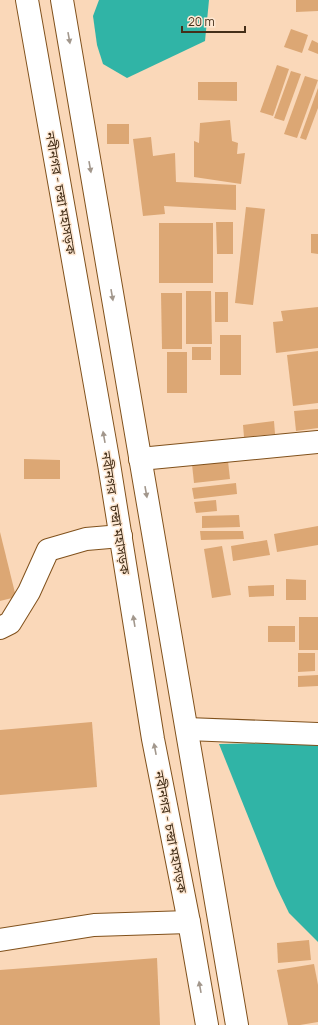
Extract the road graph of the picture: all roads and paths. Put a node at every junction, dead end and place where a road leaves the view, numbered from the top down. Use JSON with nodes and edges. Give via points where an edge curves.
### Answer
{"nodes":[{"id":1,"x":27,"y":0,"type":"edge"},
{"id":2,"x":62,"y":0,"type":"edge"},
{"id":3,"x":318,"y":442,"type":"edge"},
{"id":4,"x":140,"y":459,"type":"junction"},
{"id":5,"x":121,"y":536,"type":"junction"},
{"id":6,"x":0,"y":628,"type":"edge"},
{"id":7,"x":187,"y":729,"type":"junction"},
{"id":8,"x":318,"y":734,"type":"edge"},
{"id":9,"x":189,"y":922,"type":"junction"},
{"id":10,"x":0,"y":940,"type":"edge"},
{"id":11,"x":207,"y":1025,"type":"edge"},
{"id":12,"x":237,"y":1025,"type":"edge"}],
"edges":[{"from":5,"to":1,"type":"main road","name":"নবীনগর - চন্দ্রা মহাসড়ক","one_way":true},
{"from":2,"to":4,"type":"main road","one_way":true},
{"from":3,"to":4,"type":"main road"},
{"from":4,"to":7,"type":"main road","one_way":true},
{"from":5,"to":6,"type":"main road","via":[[86,539],[48,550],[29,592],[14,617],[10,623]]},
{"from":9,"to":5,"type":"main road","name":"নবীনগর - চন্দ্রা মহাসড়ক","one_way":true,"via":[[153,739]]},
{"from":7,"to":8,"type":"main road"},
{"from":7,"to":12,"type":"main road"},
{"from":9,"to":10,"type":"main road","via":[[94,924]]},
{"from":11,"to":9,"type":"main road","name":"নবীনগর - চন্দ্রা মহাসড়ক","one_way":true}]}
